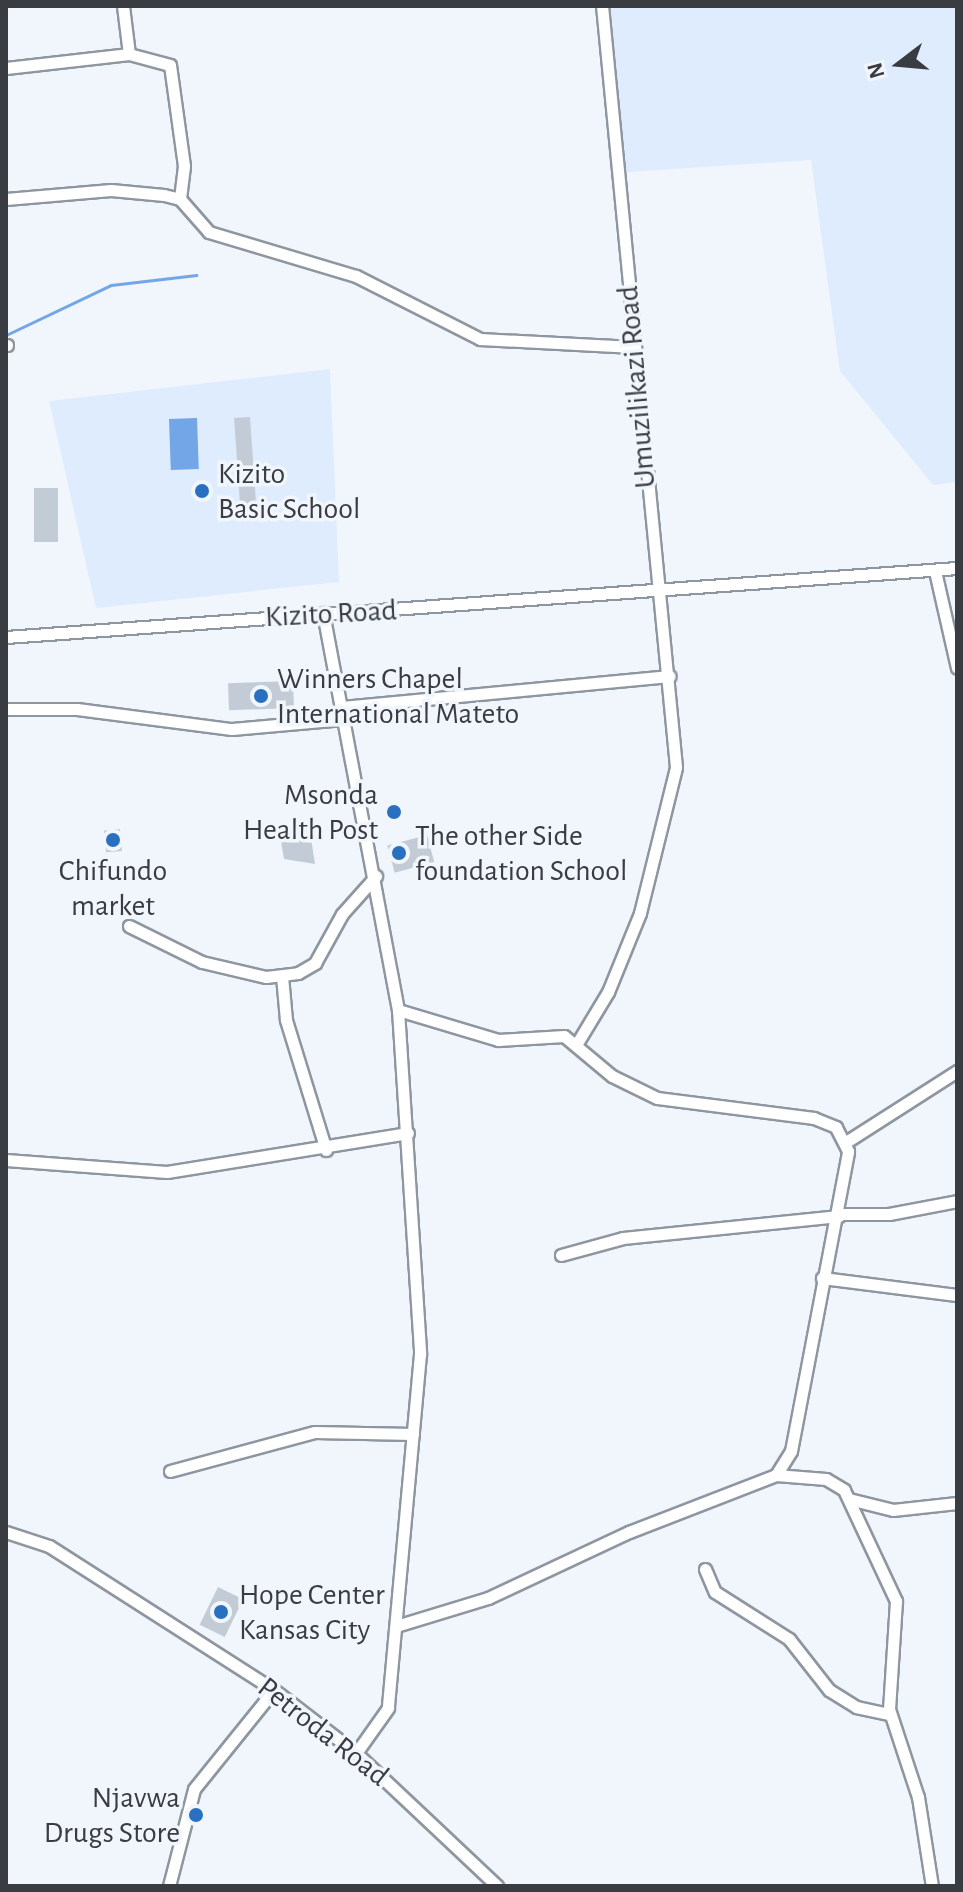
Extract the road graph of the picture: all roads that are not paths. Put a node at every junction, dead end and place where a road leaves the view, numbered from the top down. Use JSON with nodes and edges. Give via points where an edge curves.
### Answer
{"nodes":[{"id":1,"x":123,"y":6,"type":"edge"},
{"id":2,"x":602,"y":6,"type":"edge"},
{"id":3,"x":129,"y":54,"type":"junction"},
{"id":4,"x":6,"y":68,"type":"edge"},
{"id":5,"x":6,"y":199,"type":"edge"},
{"id":6,"x":180,"y":199,"type":"junction"},
{"id":7,"x":634,"y":347,"type":"junction"},
{"id":8,"x":957,"y":568,"type":"edge"},
{"id":9,"x":935,"y":571,"type":"junction"},
{"id":10,"x":657,"y":595,"type":"junction"},
{"id":11,"x":323,"y":613,"type":"junction"},
{"id":12,"x":6,"y":637,"type":"edge"},
{"id":13,"x":957,"y":668,"type":"edge"},
{"id":14,"x":670,"y":676,"type":"junction"},
{"id":15,"x":6,"y":709,"type":"edge"},
{"id":16,"x":343,"y":713,"type":"junction"},
{"id":17,"x":376,"y":876,"type":"junction"},
{"id":18,"x":129,"y":926,"type":"dead end"},
{"id":19,"x":282,"y":976,"type":"junction"},
{"id":20,"x":398,"y":1010,"type":"junction"},
{"id":21,"x":576,"y":1045,"type":"junction"},
{"id":22,"x":957,"y":1071,"type":"edge"},
{"id":23,"x":408,"y":1133,"type":"junction"},
{"id":24,"x":846,"y":1142,"type":"junction"},
{"id":25,"x":326,"y":1150,"type":"junction"},
{"id":26,"x":6,"y":1160,"type":"edge"},
{"id":27,"x":957,"y":1201,"type":"edge"},
{"id":28,"x":839,"y":1215,"type":"junction"},
{"id":29,"x":561,"y":1255,"type":"dead end"},
{"id":30,"x":822,"y":1278,"type":"junction"},
{"id":31,"x":957,"y":1295,"type":"edge"},
{"id":32,"x":413,"y":1434,"type":"junction"},
{"id":33,"x":170,"y":1471,"type":"dead end"},
{"id":34,"x":776,"y":1475,"type":"junction"},
{"id":35,"x":849,"y":1499,"type":"junction"},
{"id":36,"x":957,"y":1503,"type":"edge"},
{"id":37,"x":6,"y":1532,"type":"edge"},
{"id":38,"x":705,"y":1569,"type":"dead end"},
{"id":39,"x":396,"y":1626,"type":"junction"},
{"id":40,"x":274,"y":1690,"type":"junction"},
{"id":41,"x":890,"y":1714,"type":"junction"},
{"id":42,"x":356,"y":1753,"type":"junction"},
{"id":43,"x":169,"y":1886,"type":"edge"},
{"id":44,"x":497,"y":1886,"type":"edge"},
{"id":45,"x":932,"y":1886,"type":"edge"}],
"edges":[{"from":1,"to":3,"type":"street"},
{"from":2,"to":7,"type":"street","name":"Umuzilikazi Road"},
{"from":3,"to":4,"type":"street"},
{"from":3,"to":6,"type":"street","via":[[165,58],[170,65],[184,166]]},
{"from":5,"to":6,"type":"street","via":[[111,190]]},
{"from":6,"to":7,"type":"street","via":[[209,232],[344,271],[480,339]]},
{"from":7,"to":10,"type":"street","name":"Umuzilikazi Road"},
{"from":8,"to":9,"type":"street","name":"Kizito Road"},
{"from":9,"to":10,"type":"street","name":"Kizito Road"},
{"from":9,"to":13,"type":"street"},
{"from":10,"to":11,"type":"street","name":"Kizito Road"},
{"from":10,"to":14,"type":"street","name":"Umuzilikazi Road"},
{"from":11,"to":12,"type":"street","name":"Kizito Road"},
{"from":11,"to":16,"type":"street"},
{"from":14,"to":16,"type":"street"},
{"from":14,"to":21,"type":"street","name":"Umuzilikazi Road","via":[[676,767],[640,913],[608,992]]},
{"from":15,"to":16,"type":"street","via":[[77,709],[232,729]]},
{"from":16,"to":17,"type":"street"},
{"from":17,"to":19,"type":"street","via":[[342,914],[315,963]]},
{"from":17,"to":20,"type":"street"},
{"from":18,"to":19,"type":"street","via":[[202,962]]},
{"from":19,"to":25,"type":"street","via":[[286,1020]]},
{"from":20,"to":21,"type":"street","via":[[498,1040],[556,1034]]},
{"from":20,"to":23,"type":"street"},
{"from":21,"to":24,"type":"street","via":[[612,1076],[657,1098],[814,1118],[836,1127]]},
{"from":22,"to":24,"type":"street"},
{"from":23,"to":25,"type":"street"},
{"from":23,"to":32,"type":"street","via":[[406,1214],[420,1354]]},
{"from":24,"to":28,"type":"street"},
{"from":25,"to":26,"type":"street","via":[[167,1172]]},
{"from":27,"to":28,"type":"street","via":[[889,1214]]},
{"from":28,"to":29,"type":"street","via":[[623,1238]]},
{"from":28,"to":30,"type":"street"},
{"from":30,"to":31,"type":"street"},
{"from":30,"to":34,"type":"street","via":[[791,1451]]},
{"from":32,"to":33,"type":"street","via":[[315,1432]]},
{"from":32,"to":39,"type":"street"},
{"from":34,"to":35,"type":"street","via":[[830,1480]]},
{"from":34,"to":39,"type":"street","via":[[629,1532],[488,1598]]},
{"from":35,"to":36,"type":"street","via":[[893,1510]]},
{"from":35,"to":41,"type":"street","via":[[896,1601]]},
{"from":37,"to":40,"type":"street","name":"Petroda Road","via":[[49,1546]]},
{"from":38,"to":41,"type":"street","via":[[715,1592],[789,1639],[829,1690],[856,1707]]},
{"from":39,"to":42,"type":"street","via":[[388,1708]]},
{"from":40,"to":42,"type":"street","name":"Petroda Road"},
{"from":40,"to":43,"type":"street","via":[[194,1789]]},
{"from":41,"to":45,"type":"street","via":[[918,1797]]},
{"from":42,"to":44,"type":"street","name":"Petroda Road"}]}
